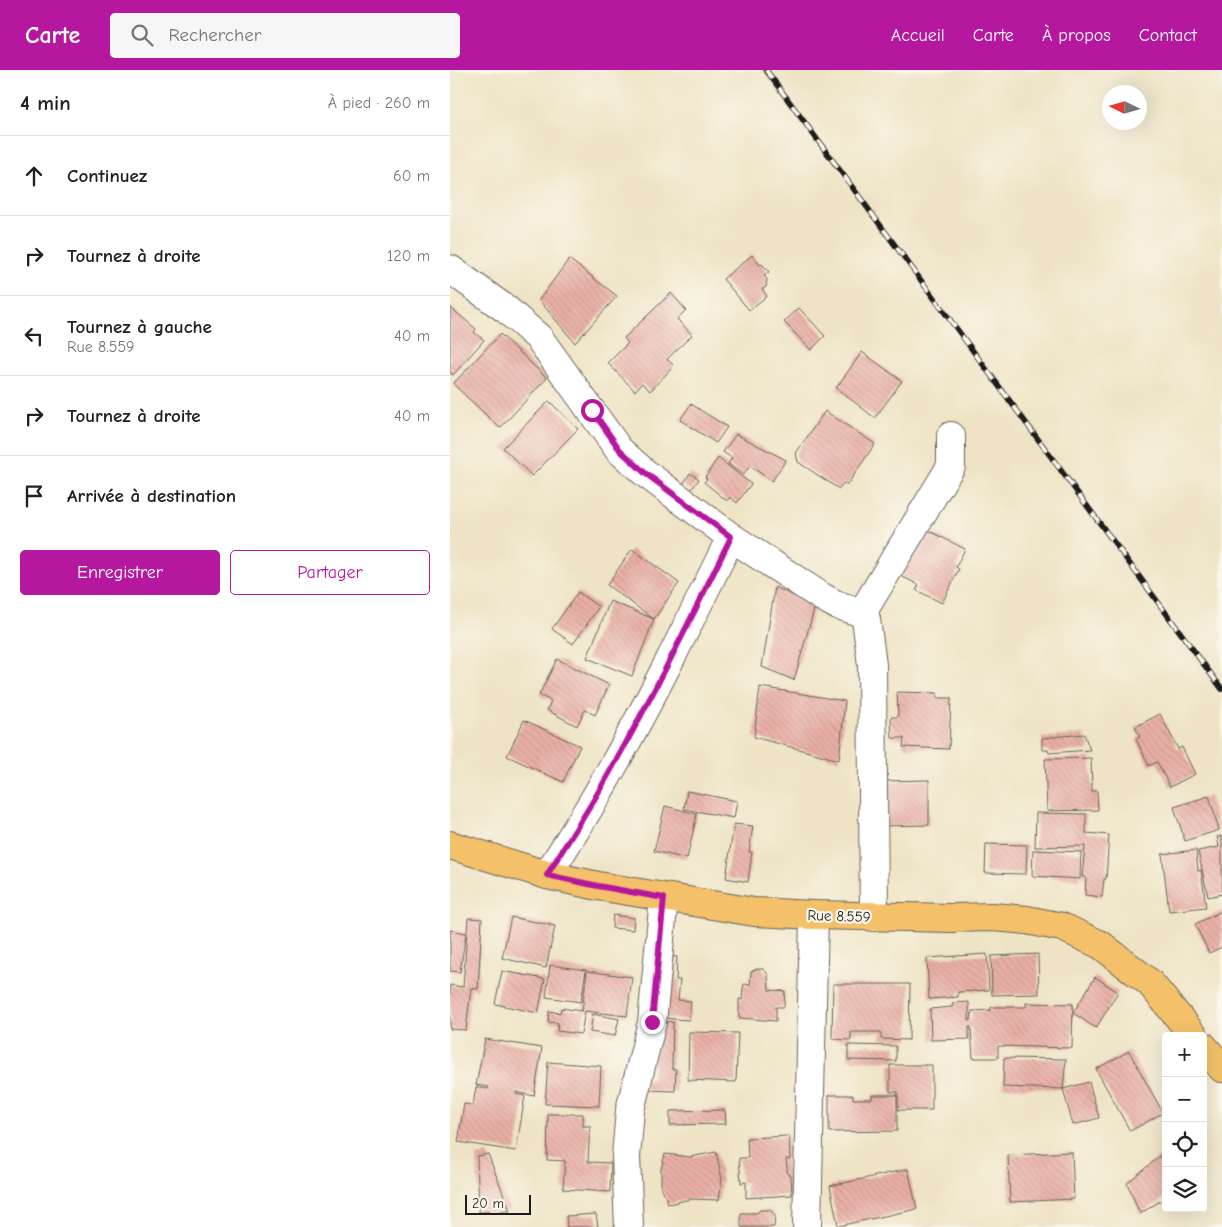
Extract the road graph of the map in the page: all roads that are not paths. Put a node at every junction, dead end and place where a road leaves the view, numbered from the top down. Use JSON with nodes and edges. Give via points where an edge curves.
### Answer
{"nodes":[{"id":1,"x":450,"y":269,"type":"edge"},
{"id":2,"x":951,"y":436,"type":"dead end"},
{"id":3,"x":731,"y":537,"type":"junction"},
{"id":4,"x":862,"y":613,"type":"junction"},
{"id":5,"x":450,"y":845,"type":"edge"},
{"id":6,"x":547,"y":875,"type":"junction"},
{"id":7,"x":664,"y":898,"type":"junction"},
{"id":8,"x":814,"y":915,"type":"junction"},
{"id":9,"x":874,"y":916,"type":"junction"},
{"id":10,"x":1191,"y":1032,"type":"edge"},
{"id":11,"x":1207,"y":1051,"type":"edge"},
{"id":12,"x":1222,"y":1068,"type":"edge"},
{"id":13,"x":629,"y":1227,"type":"edge"},
{"id":14,"x":807,"y":1227,"type":"edge"}],
"edges":[{"from":1,"to":3,"type":"street","via":[[507,310],[539,338],[620,450],[645,473]]},
{"from":2,"to":4,"type":"street","via":[[951,466]]},
{"from":3,"to":4,"type":"street","via":[[822,597]]},
{"from":3,"to":6,"type":"street","via":[[627,742]]},
{"from":4,"to":9,"type":"street","via":[[866,619],[872,665]]},
{"from":5,"to":6,"type":"main road","name":"Rue 8.559"},
{"from":6,"to":7,"type":"main road","name":"Rue 8.559"},
{"from":7,"to":8,"type":"main road","name":"Rue 8.559","via":[[754,912]]},
{"from":7,"to":13,"type":"street","via":[[652,1022],[630,1110],[626,1157]]},
{"from":8,"to":9,"type":"main road","name":"Rue 8.559"},
{"from":8,"to":14,"type":"street"},
{"from":9,"to":10,"type":"main road","name":"Rue 8.559","via":[[993,917],[1062,927],[1101,945],[1150,983]]},
{"from":11,"to":12,"type":"main road"}]}
